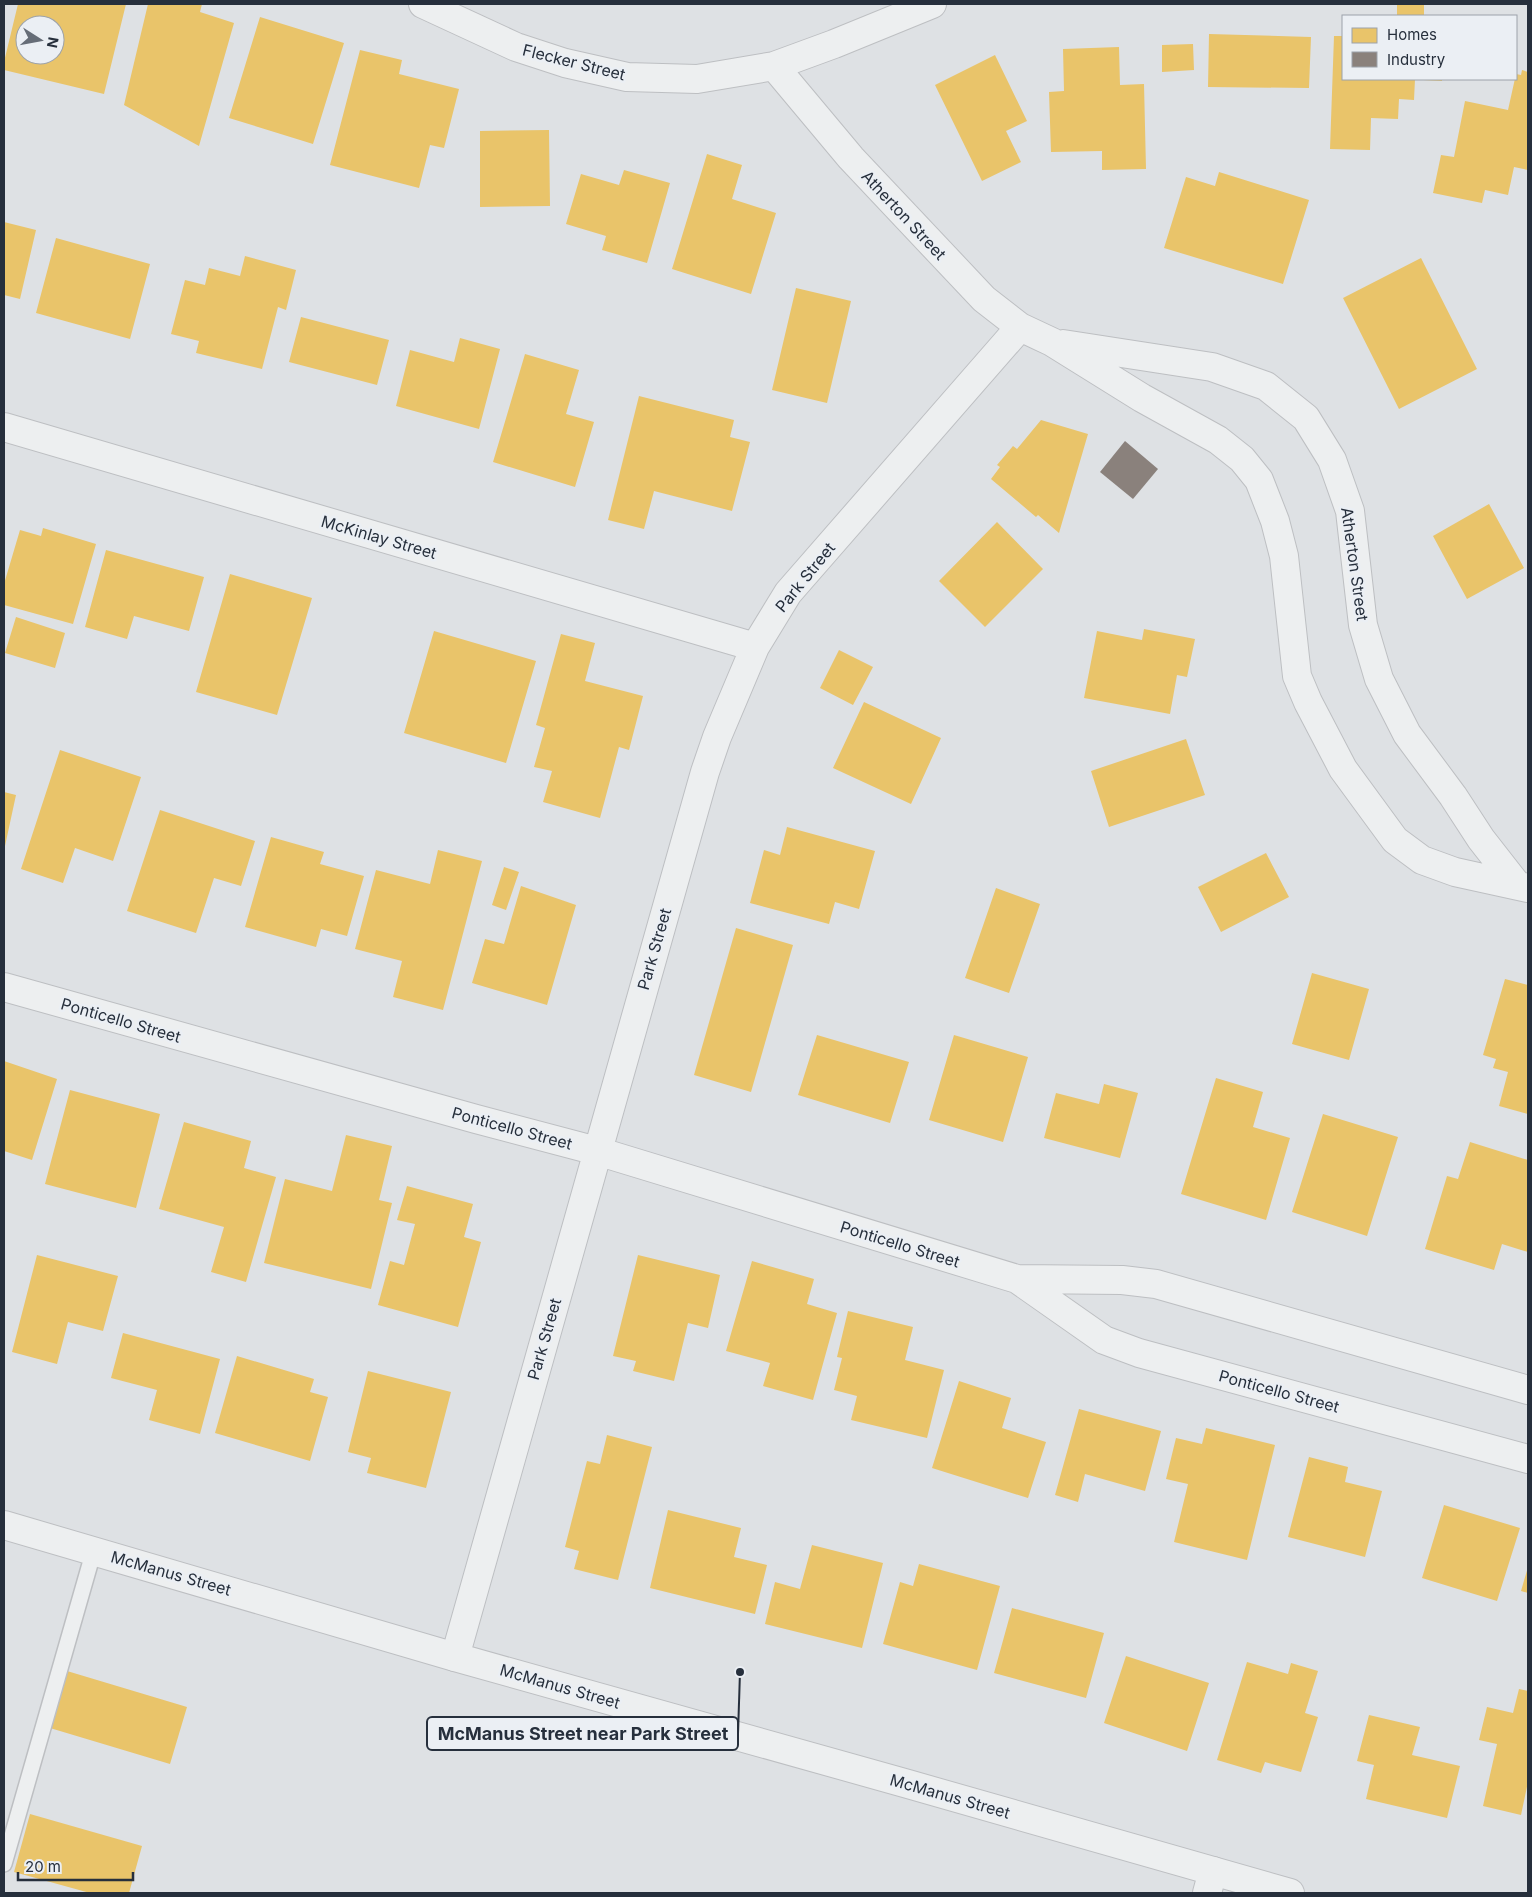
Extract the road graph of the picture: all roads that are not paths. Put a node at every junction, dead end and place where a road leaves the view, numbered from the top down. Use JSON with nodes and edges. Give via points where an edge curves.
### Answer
{"nodes":[{"id":1,"x":423,"y":4,"type":"edge"},
{"id":2,"x":932,"y":4,"type":"edge"},
{"id":3,"x":774,"y":66,"type":"junction"},
{"id":4,"x":1020,"y":327,"type":"junction"},
{"id":5,"x":1052,"y":342,"type":"junction"},
{"id":6,"x":4,"y":427,"type":"edge"},
{"id":7,"x":755,"y":647,"type":"junction"},
{"id":8,"x":1523,"y":886,"type":"edge"},
{"id":9,"x":4,"y":987,"type":"edge"},
{"id":10,"x":597,"y":1151,"type":"junction"},
{"id":11,"x":1017,"y":1280,"type":"junction"},
{"id":12,"x":1528,"y":1390,"type":"edge"},
{"id":13,"x":1528,"y":1459,"type":"edge"},
{"id":14,"x":4,"y":1525,"type":"edge"},
{"id":15,"x":94,"y":1550,"type":"junction"},
{"id":16,"x":455,"y":1657,"type":"junction"},
{"id":17,"x":4,"y":1864,"type":"edge"},
{"id":18,"x":1210,"y":1882,"type":"edge"},
{"id":19,"x":1290,"y":1893,"type":"edge"}],
"edges":[{"from":1,"to":3,"type":"street","name":"Flecker Street","via":[[516,47],[564,63],[627,77],[696,80]]},
{"from":2,"to":3,"type":"street","name":"Flecker Street"},
{"from":3,"to":4,"type":"street","name":"Atherton Street","via":[[851,158],[947,262],[984,299]]},
{"from":4,"to":5,"type":"street","name":"Atherton Street"},
{"from":4,"to":7,"type":"street","name":"Park Street","via":[[788,593]]},
{"from":5,"to":8,"type":"street","name":"Atherton Street","via":[[1218,440],[1242,458],[1259,480],[1284,556],[1297,676],[1343,769],[1395,840],[1422,860],[1455,872]]},
{"from":5,"to":8,"type":"street","name":"Atherton Street","via":[[1212,367],[1266,386],[1306,418],[1332,460],[1350,511],[1363,625],[1380,679],[1407,734],[1481,839]]},
{"from":6,"to":7,"type":"street","name":"McKinlay Street"},
{"from":7,"to":10,"type":"street","name":"Park Street","via":[[705,772]]},
{"from":9,"to":10,"type":"street","name":"Ponticello Street"},
{"from":10,"to":11,"type":"street","name":"Ponticello Street"},
{"from":10,"to":16,"type":"street","name":"Park Street"},
{"from":11,"to":12,"type":"street","name":"Ponticello Street","via":[[1122,1280],[1156,1284]]},
{"from":11,"to":13,"type":"street","name":"Ponticello Street","via":[[1104,1340],[1139,1353]]},
{"from":14,"to":15,"type":"street","name":"McManus Street"},
{"from":15,"to":16,"type":"street","name":"McManus Street"},
{"from":15,"to":17,"type":"lane"},
{"from":16,"to":18,"type":"street","name":"McManus Street"},
{"from":18,"to":19,"type":"street","name":"McManus Street"}]}
